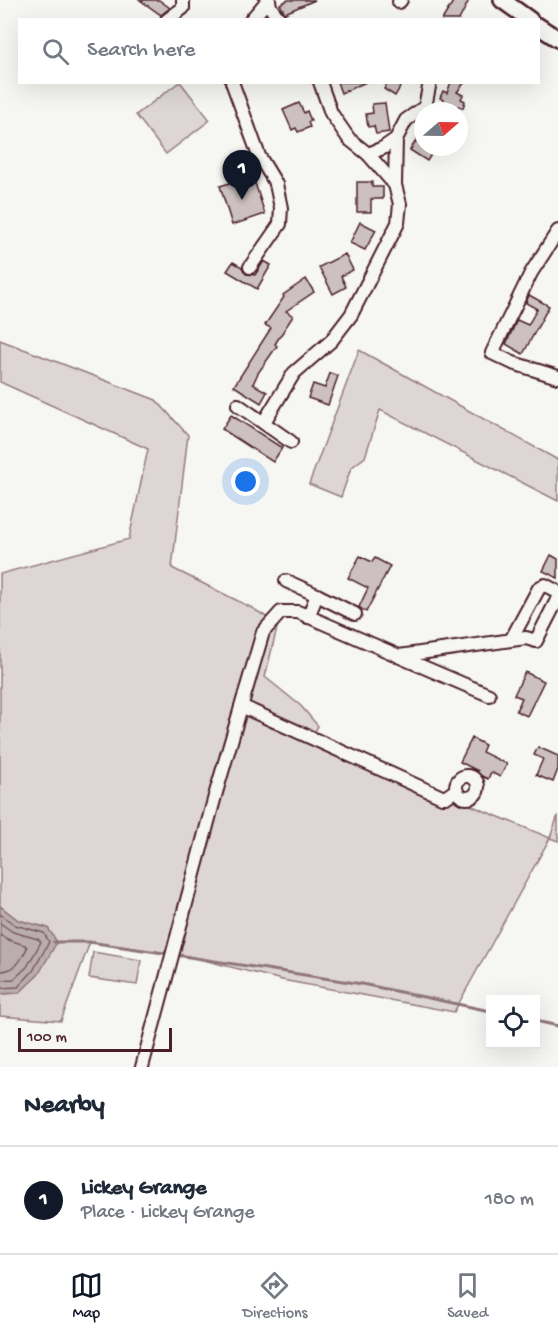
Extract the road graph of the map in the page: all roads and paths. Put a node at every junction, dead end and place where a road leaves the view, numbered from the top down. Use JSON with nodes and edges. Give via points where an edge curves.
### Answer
{"nodes":[{"id":1,"x":183,"y":0,"type":"edge"},
{"id":2,"x":268,"y":0,"type":"edge"},
{"id":3,"x":502,"y":0,"type":"edge"},
{"id":4,"x":170,"y":18,"type":"edge"},
{"id":5,"x":253,"y":18,"type":"edge"},
{"id":6,"x":278,"y":18,"type":"edge"},
{"id":7,"x":527,"y":18,"type":"edge"},
{"id":8,"x":540,"y":27,"type":"edge"},
{"id":9,"x":558,"y":39,"type":"edge"},
{"id":10,"x":233,"y":84,"type":"edge"},
{"id":11,"x":321,"y":84,"type":"edge"},
{"id":12,"x":430,"y":84,"type":"edge"},
{"id":13,"x":396,"y":139,"type":"junction"},
{"id":14,"x":368,"y":153,"type":"junction"},
{"id":15,"x":395,"y":185,"type":"junction"},
{"id":16,"x":558,"y":231,"type":"edge"},
{"id":17,"x":250,"y":267,"type":"dead end"},
{"id":18,"x":558,"y":377,"type":"edge"},
{"id":19,"x":238,"y":405,"type":"dead end"},
{"id":20,"x":264,"y":422,"type":"junction"},
{"id":21,"x":291,"y":442,"type":"dead end"},
{"id":22,"x":286,"y":580,"type":"dead end"},
{"id":23,"x":558,"y":592,"type":"edge"},
{"id":24,"x":317,"y":595,"type":"junction"},
{"id":25,"x":558,"y":598,"type":"edge"},
{"id":26,"x":355,"y":614,"type":"dead end"},
{"id":27,"x":308,"y":617,"type":"junction"},
{"id":28,"x":511,"y":640,"type":"junction"},
{"id":29,"x":399,"y":656,"type":"junction"},
{"id":30,"x":489,"y":695,"type":"dead end"},
{"id":31,"x":241,"y":706,"type":"junction"},
{"id":32,"x":456,"y":790,"type":"dead end"},
{"id":33,"x":142,"y":1067,"type":"edge"}],
"edges":[{"from":1,"to":4,"type":"street","via":[[183,8]]},
{"from":2,"to":5,"type":"street"},
{"from":2,"to":6,"type":"street"},
{"from":3,"to":7,"type":"main road"},
{"from":8,"to":9,"type":"main road"},
{"from":10,"to":17,"type":"street","via":[[259,156],[276,184],[281,208],[280,224]]},
{"from":11,"to":14,"type":"street","via":[[331,113],[349,139]]},
{"from":12,"to":13,"type":"street","via":[[425,107],[406,120]]},
{"from":13,"to":14,"type":"street"},
{"from":13,"to":15,"type":"street"},
{"from":14,"to":15,"type":"street"},
{"from":15,"to":20,"type":"street","via":[[400,204],[398,223],[351,315],[331,341],[294,373]]},
{"from":16,"to":18,"type":"street","via":[[531,273],[492,352]]},
{"from":19,"to":20,"type":"street"},
{"from":20,"to":21,"type":"street"},
{"from":22,"to":24,"type":"street"},
{"from":23,"to":28,"type":"street","via":[[545,585],[539,588]]},
{"from":24,"to":26,"type":"street"},
{"from":24,"to":27,"type":"street"},
{"from":25,"to":28,"type":"street","via":[[536,641]]},
{"from":27,"to":29,"type":"street"},
{"from":27,"to":31,"type":"street","via":[[298,612],[281,612],[262,632]]},
{"from":28,"to":29,"type":"street"},
{"from":29,"to":30,"type":"street"},
{"from":31,"to":32,"type":"street","via":[[442,797]]},
{"from":31,"to":33,"type":"street"}]}
